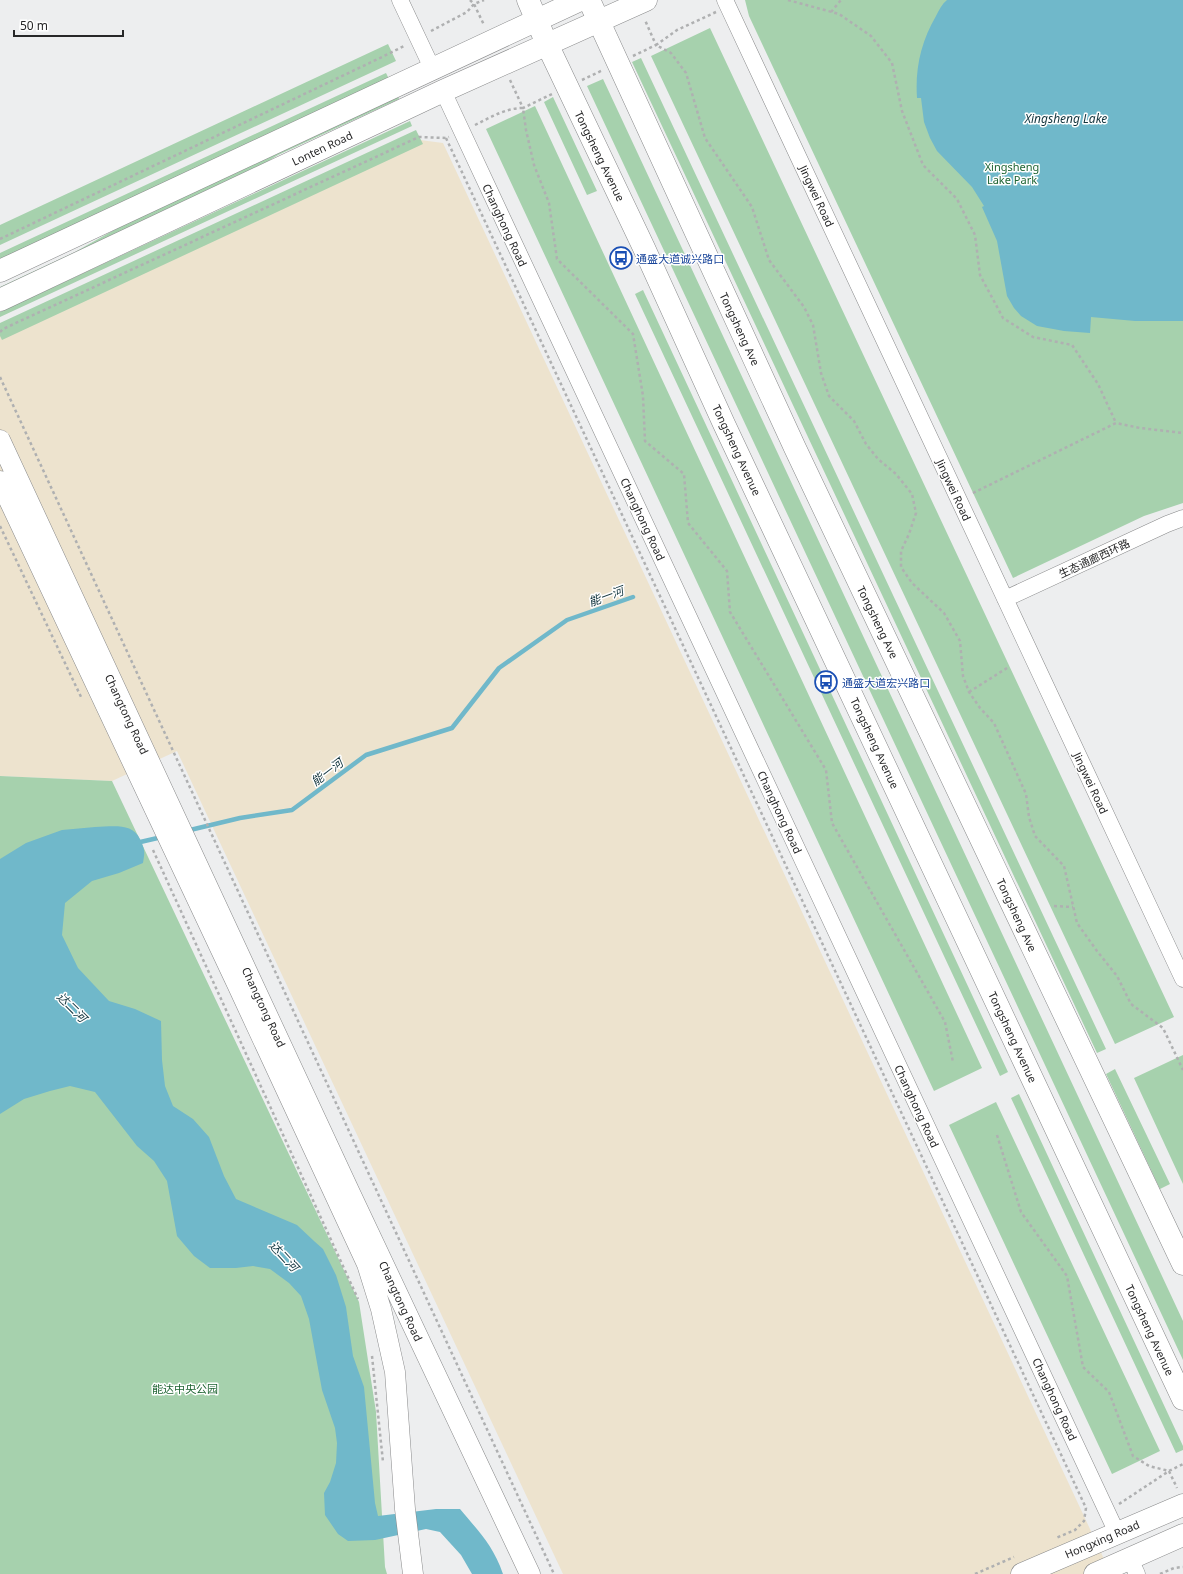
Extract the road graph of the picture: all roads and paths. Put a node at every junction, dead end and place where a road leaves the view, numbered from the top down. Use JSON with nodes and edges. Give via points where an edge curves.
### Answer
{"nodes":[{"id":1,"x":400,"y":0,"type":"edge"},
{"id":2,"x":470,"y":0,"type":"edge"},
{"id":3,"x":484,"y":0,"type":"edge"},
{"id":4,"x":528,"y":0,"type":"edge"},
{"id":5,"x":580,"y":0,"type":"edge"},
{"id":6,"x":589,"y":0,"type":"edge"},
{"id":7,"x":646,"y":0,"type":"edge"},
{"id":8,"x":788,"y":0,"type":"edge"},
{"id":9,"x":841,"y":0,"type":"edge"},
{"id":10,"x":474,"y":4,"type":"junction"},
{"id":11,"x":723,"y":5,"type":"edge"},
{"id":12,"x":831,"y":12,"type":"junction"},
{"id":13,"x":537,"y":20,"type":"junction"},
{"id":14,"x":600,"y":20,"type":"junction"},
{"id":15,"x":428,"y":33,"type":"dead end"},
{"id":16,"x":408,"y":43,"type":"dead end"},
{"id":17,"x":547,"y":44,"type":"junction"},
{"id":18,"x":432,"y":68,"type":"junction"},
{"id":19,"x":443,"y":91,"type":"junction"},
{"id":20,"x":473,"y":126,"type":"dead end"},
{"id":21,"x":453,"y":135,"type":"dead end"},
{"id":22,"x":446,"y":138,"type":"junction"},
{"id":23,"x":0,"y":239,"type":"edge"},
{"id":24,"x":0,"y":271,"type":"edge"},
{"id":25,"x":0,"y":300,"type":"edge"},
{"id":26,"x":0,"y":332,"type":"edge"},
{"id":27,"x":0,"y":377,"type":"edge"},
{"id":28,"x":1116,"y":423,"type":"junction"},
{"id":29,"x":1183,"y":433,"type":"edge"},
{"id":30,"x":0,"y":440,"type":"edge"},
{"id":31,"x":0,"y":481,"type":"edge"},
{"id":32,"x":970,"y":494,"type":"dead end"},
{"id":33,"x":1183,"y":518,"type":"edge"},
{"id":34,"x":0,"y":526,"type":"edge"},
{"id":35,"x":1005,"y":599,"type":"junction"},
{"id":36,"x":1007,"y":668,"type":"dead end"},
{"id":37,"x":969,"y":692,"type":"junction"},
{"id":38,"x":85,"y":706,"type":"dead end"},
{"id":39,"x":159,"y":863,"type":"dead end"},
{"id":40,"x":1054,"y":906,"type":"dead end"},
{"id":41,"x":1073,"y":907,"type":"junction"},
{"id":42,"x":1183,"y":979,"type":"edge"},
{"id":43,"x":953,"y":1062,"type":"dead end"},
{"id":44,"x":1183,"y":1070,"type":"edge"},
{"id":45,"x":997,"y":1136,"type":"dead end"},
{"id":46,"x":1183,"y":1264,"type":"edge"},
{"id":47,"x":360,"y":1301,"type":"dead end"},
{"id":48,"x":371,"y":1350,"type":"dead end"},
{"id":49,"x":1183,"y":1399,"type":"edge"},
{"id":50,"x":1183,"y":1464,"type":"edge"},
{"id":51,"x":383,"y":1467,"type":"dead end"},
{"id":52,"x":1169,"y":1471,"type":"junction"},
{"id":53,"x":1180,"y":1497,"type":"edge"},
{"id":54,"x":1106,"y":1510,"type":"junction"},
{"id":55,"x":1084,"y":1521,"type":"junction"},
{"id":56,"x":1117,"y":1533,"type":"junction"},
{"id":57,"x":1183,"y":1535,"type":"edge"},
{"id":58,"x":1053,"y":1539,"type":"dead end"},
{"id":59,"x":1020,"y":1564,"type":"edge"},
{"id":60,"x":1133,"y":1566,"type":"edge"},
{"id":61,"x":1183,"y":1567,"type":"edge"},
{"id":62,"x":413,"y":1574,"type":"edge"},
{"id":63,"x":530,"y":1574,"type":"edge"},
{"id":64,"x":554,"y":1574,"type":"edge"},
{"id":65,"x":975,"y":1574,"type":"edge"},
{"id":66,"x":1095,"y":1574,"type":"edge"},
{"id":67,"x":1160,"y":1574,"type":"edge"}],
"edges":[{"from":1,"to":18,"type":"street"},
{"from":2,"to":10,"type":"path"},
{"from":3,"to":10,"type":"path"},
{"from":4,"to":13,"type":"main road","name":"Tongsheng Avenue"},
{"from":5,"to":13,"type":"main road"},
{"from":6,"to":14,"type":"main road","name":"Tongsheng Ave"},
{"from":7,"to":14,"type":"main road","name":"Lonten Road"},
{"from":8,"to":12,"type":"path"},
{"from":9,"to":12,"type":"path"},
{"from":10,"to":15,"type":"path","via":[[467,12]]},
{"from":11,"to":35,"type":"street","name":"Jingwei Road"},
{"from":11,"to":37,"type":"path","via":[[677,30],[656,45],[671,53],[686,73],[705,138],[752,207],[769,260],[804,306],[813,325],[821,373],[829,396],[854,421],[866,444],[878,459],[896,474],[912,494],[916,513],[901,551],[901,567],[912,582],[944,613],[960,641],[963,676]]},
{"from":12,"to":28,"type":"path","via":[[839,14],[871,36],[892,63],[902,111],[923,165],[957,199],[975,235],[980,275],[1003,318],[1033,337],[1072,344],[1098,384]]},
{"from":13,"to":17,"type":"main road","name":"Tongsheng Avenue"},
{"from":13,"to":18,"type":"main road"},
{"from":14,"to":17,"type":"main road","name":"Lonten Road"},
{"from":14,"to":46,"type":"main road","name":"Tongsheng Ave","via":[[794,448]]},
{"from":16,"to":23,"type":"path"},
{"from":17,"to":19,"type":"main road","name":"Lonten Road"},
{"from":17,"to":49,"type":"main road","name":"Tongsheng Avenue"},
{"from":18,"to":24,"type":"main road"},
{"from":19,"to":25,"type":"main road","name":"Lonten Road"},
{"from":19,"to":54,"type":"street","name":"Changhong Road"},
{"from":20,"to":43,"type":"path","via":[[514,108],[523,108],[534,165],[549,203],[557,259],[632,334],[643,396],[645,441],[684,474],[688,523],[727,571],[730,612],[826,770],[832,823],[945,1022]]},
{"from":21,"to":22,"type":"path"},
{"from":22,"to":26,"type":"path","via":[[419,137]]},
{"from":22,"to":55,"type":"path","via":[[1086,1508]]},
{"from":27,"to":64,"type":"path"},
{"from":28,"to":29,"type":"path"},
{"from":28,"to":32,"type":"path"},
{"from":30,"to":63,"type":"street","name":"Changtong Road"},
{"from":31,"to":62,"type":"street","name":"Changtong Road","via":[[367,1264],[381,1309],[394,1372]]},
{"from":33,"to":35,"type":"street","name":"生态通廊西环路"},
{"from":34,"to":38,"type":"path"},
{"from":35,"to":42,"type":"street","name":"Jingwei Road"},
{"from":36,"to":37,"type":"path"},
{"from":37,"to":41,"type":"path","via":[[994,723],[1026,794],[1029,817],[1036,836],[1064,866]]},
{"from":39,"to":47,"type":"path"},
{"from":40,"to":41,"type":"path"},
{"from":41,"to":44,"type":"path","via":[[1077,923],[1117,976],[1131,1004],[1163,1028]]},
{"from":45,"to":52,"type":"path","via":[[1021,1212],[1067,1276],[1083,1367],[1109,1392],[1133,1456],[1149,1466]]},
{"from":48,"to":51,"type":"path"},
{"from":50,"to":52,"type":"path"},
{"from":52,"to":53,"type":"path"},
{"from":52,"to":54,"type":"path","via":[[1125,1501]]},
{"from":53,"to":56,"type":"main road","name":"Hongxing Road"},
{"from":54,"to":55,"type":"path"},
{"from":54,"to":56,"type":"street","name":"Changhong Road"},
{"from":55,"to":58,"type":"path","via":[[1074,1530]]},
{"from":56,"to":59,"type":"main road","name":"Hongxing Road"},
{"from":57,"to":60,"type":"main road"},
{"from":59,"to":65,"type":"path"},
{"from":60,"to":66,"type":"main road"},
{"from":61,"to":67,"type":"path"}]}
